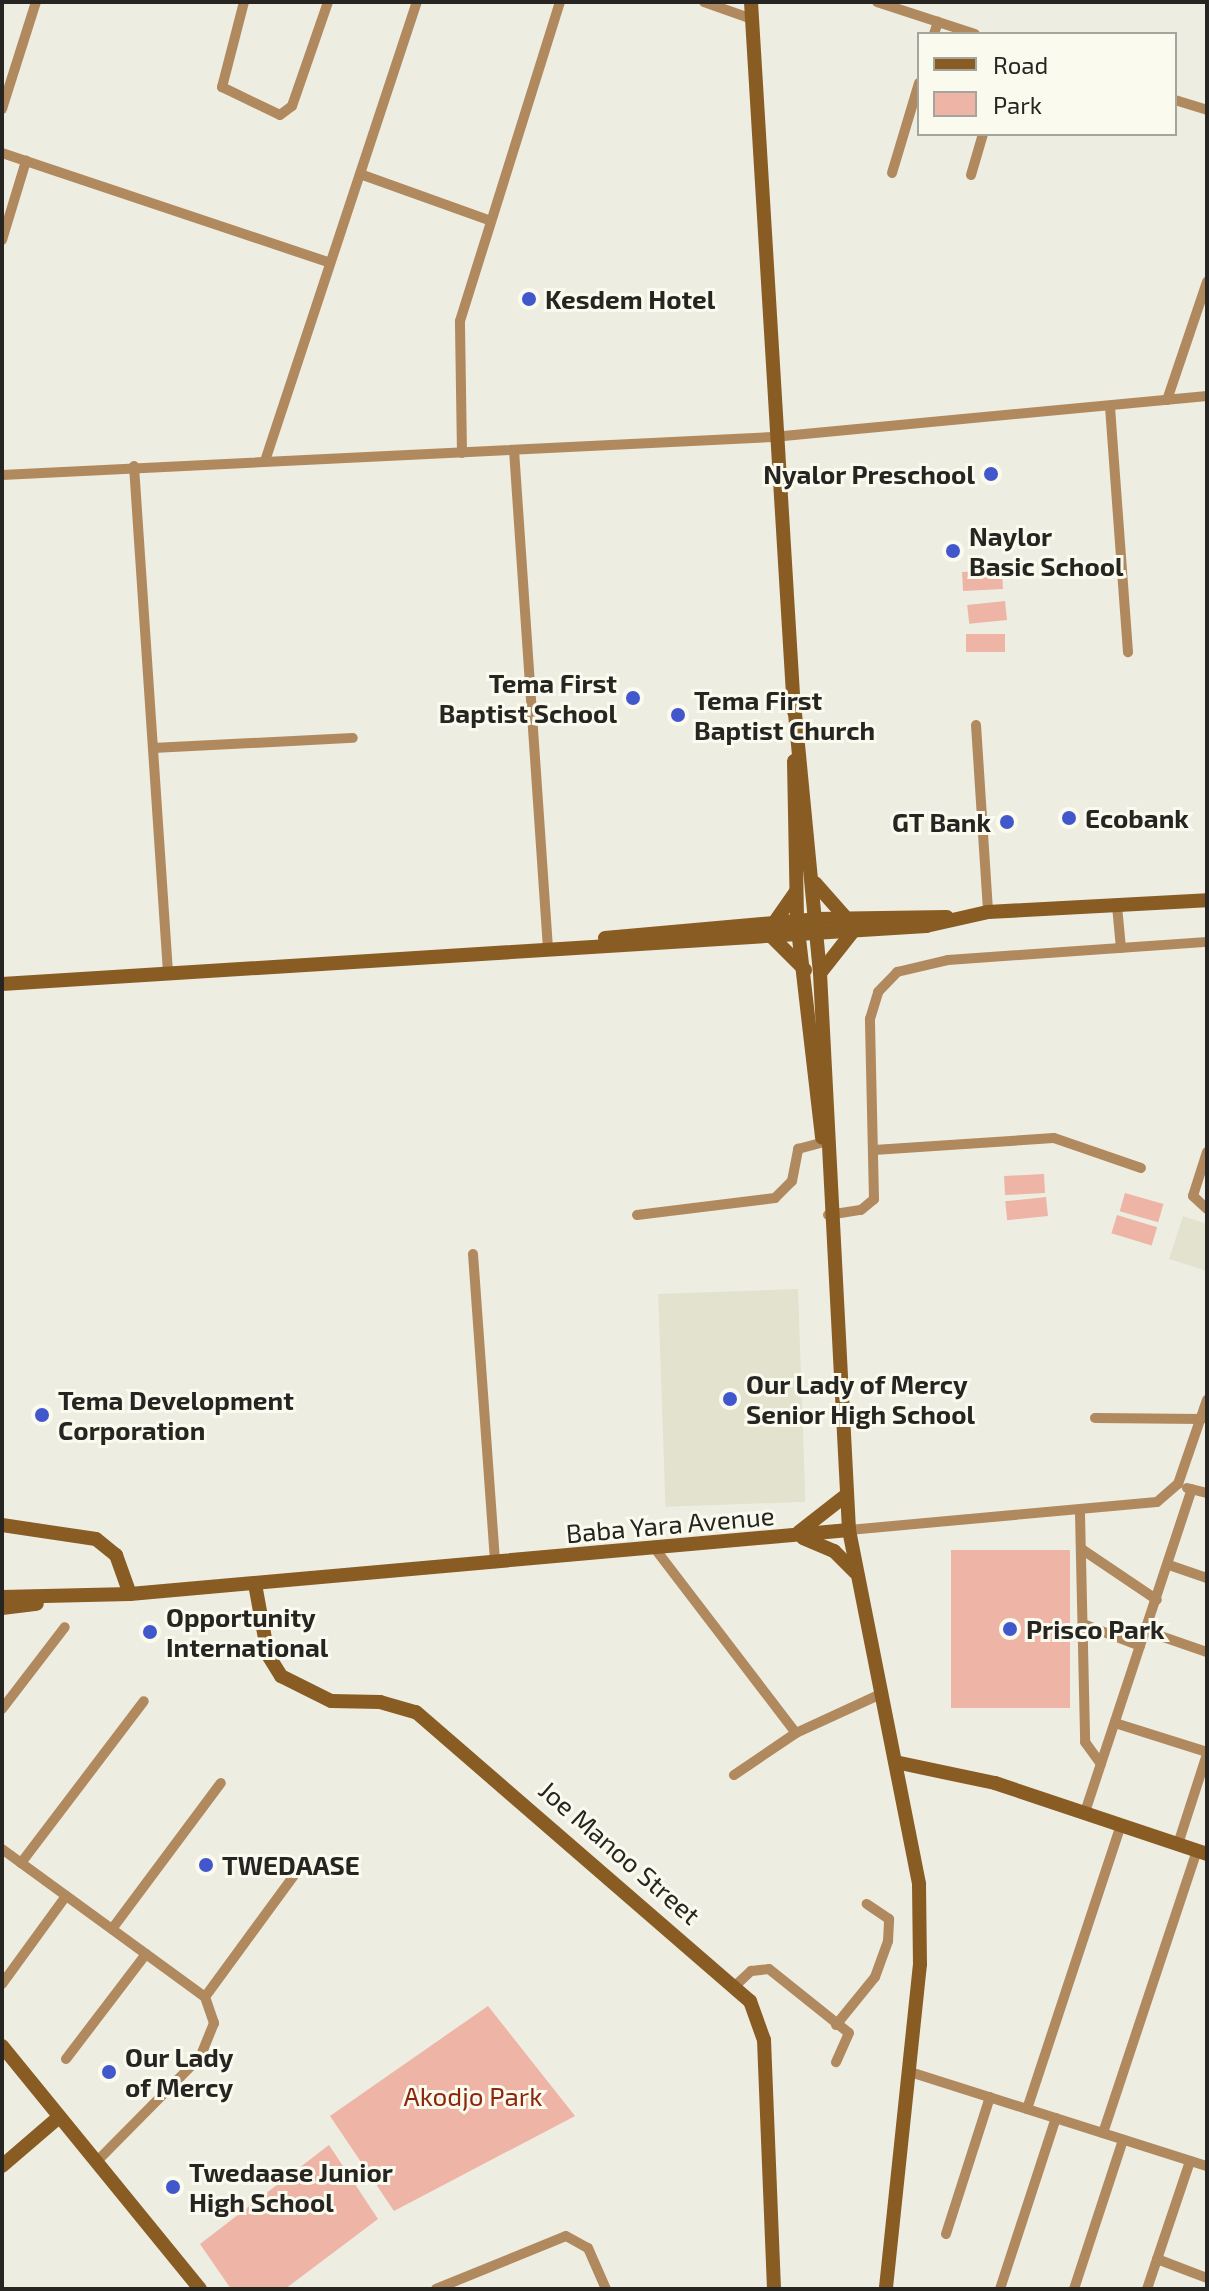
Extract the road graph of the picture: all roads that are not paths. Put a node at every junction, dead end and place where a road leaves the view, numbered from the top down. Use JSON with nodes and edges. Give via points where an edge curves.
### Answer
{"nodes":[{"id":1,"x":36,"y":2,"type":"edge"},
{"id":2,"x":244,"y":2,"type":"edge"},
{"id":3,"x":328,"y":2,"type":"edge"},
{"id":4,"x":417,"y":2,"type":"edge"},
{"id":5,"x":560,"y":2,"type":"edge"},
{"id":6,"x":704,"y":2,"type":"edge"},
{"id":7,"x":751,"y":2,"type":"edge"},
{"id":8,"x":877,"y":2,"type":"edge"},
{"id":9,"x":752,"y":19,"type":"junction"},
{"id":10,"x":938,"y":22,"type":"junction"},
{"id":11,"x":935,"y":32,"type":"edge"},
{"id":12,"x":969,"y":32,"type":"edge"},
{"id":13,"x":917,"y":90,"type":"edge"},
{"id":14,"x":1177,"y":101,"type":"edge"},
{"id":15,"x":2,"y":109,"type":"edge"},
{"id":16,"x":1207,"y":110,"type":"edge"},
{"id":17,"x":982,"y":136,"type":"edge"},
{"id":18,"x":2,"y":153,"type":"edge"},
{"id":19,"x":26,"y":161,"type":"junction"},
{"id":20,"x":892,"y":173,"type":"dead end"},
{"id":21,"x":360,"y":174,"type":"junction"},
{"id":22,"x":971,"y":175,"type":"dead end"},
{"id":23,"x":491,"y":221,"type":"junction"},
{"id":24,"x":2,"y":240,"type":"edge"},
{"id":25,"x":330,"y":263,"type":"junction"},
{"id":26,"x":1207,"y":282,"type":"edge"},
{"id":27,"x":1207,"y":396,"type":"edge"},
{"id":28,"x":1167,"y":400,"type":"junction"},
{"id":29,"x":1110,"y":407,"type":"junction"},
{"id":30,"x":773,"y":437,"type":"junction"},
{"id":31,"x":514,"y":450,"type":"junction"},
{"id":32,"x":462,"y":453,"type":"junction"},
{"id":33,"x":265,"y":461,"type":"junction"},
{"id":34,"x":134,"y":466,"type":"junction"},
{"id":35,"x":2,"y":475,"type":"edge"},
{"id":36,"x":1128,"y":652,"type":"dead end"},
{"id":37,"x":794,"y":703,"type":"junction"},
{"id":38,"x":976,"y":725,"type":"dead end"},
{"id":39,"x":353,"y":738,"type":"dead end"},
{"id":40,"x":153,"y":748,"type":"junction"},
{"id":41,"x":812,"y":879,"type":"junction"},
{"id":42,"x":796,"y":892,"type":"junction"},
{"id":43,"x":1207,"y":900,"type":"edge"},
{"id":44,"x":1117,"y":906,"type":"junction"},
{"id":45,"x":988,"y":912,"type":"junction"},
{"id":46,"x":850,"y":924,"type":"junction"},
{"id":47,"x":817,"y":926,"type":"junction"},
{"id":48,"x":798,"y":927,"type":"junction"},
{"id":49,"x":772,"y":928,"type":"junction"},
{"id":50,"x":1207,"y":942,"type":"edge"},
{"id":51,"x":548,"y":945,"type":"junction"},
{"id":52,"x":1121,"y":948,"type":"junction"},
{"id":53,"x":813,"y":971,"type":"junction"},
{"id":54,"x":168,"y":973,"type":"junction"},
{"id":55,"x":2,"y":984,"type":"edge"},
{"id":56,"x":824,"y":1142,"type":"junction"},
{"id":57,"x":874,"y":1150,"type":"junction"},
{"id":58,"x":1207,"y":1152,"type":"edge"},
{"id":59,"x":1141,"y":1168,"type":"dead end"},
{"id":60,"x":1207,"y":1209,"type":"edge"},
{"id":61,"x":637,"y":1215,"type":"dead end"},
{"id":62,"x":828,"y":1215,"type":"junction"},
{"id":63,"x":473,"y":1254,"type":"dead end"},
{"id":64,"x":1207,"y":1400,"type":"edge"},
{"id":65,"x":1095,"y":1418,"type":"dead end"},
{"id":66,"x":1202,"y":1419,"type":"junction"},
{"id":67,"x":1178,"y":1484,"type":"junction"},
{"id":68,"x":1192,"y":1489,"type":"junction"},
{"id":69,"x":1207,"y":1493,"type":"edge"},
{"id":70,"x":845,"y":1496,"type":"junction"},
{"id":71,"x":1080,"y":1514,"type":"junction"},
{"id":72,"x":2,"y":1525,"type":"edge"},
{"id":73,"x":849,"y":1530,"type":"junction"},
{"id":74,"x":790,"y":1537,"type":"junction"},
{"id":75,"x":656,"y":1550,"type":"junction"},
{"id":76,"x":1083,"y":1550,"type":"junction"},
{"id":77,"x":495,"y":1563,"type":"junction"},
{"id":78,"x":1169,"y":1565,"type":"junction"},
{"id":79,"x":855,"y":1572,"type":"junction"},
{"id":80,"x":1207,"y":1578,"type":"edge"},
{"id":81,"x":255,"y":1584,"type":"junction"},
{"id":82,"x":130,"y":1594,"type":"junction"},
{"id":83,"x":109,"y":1595,"type":"junction"},
{"id":84,"x":2,"y":1597,"type":"edge"},
{"id":85,"x":1157,"y":1600,"type":"junction"},
{"id":86,"x":2,"y":1608,"type":"edge"},
{"id":87,"x":1083,"y":1624,"type":"junction"},
{"id":88,"x":65,"y":1627,"type":"dead end"},
{"id":89,"x":1146,"y":1631,"type":"junction"},
{"id":90,"x":1140,"y":1646,"type":"junction"},
{"id":91,"x":1207,"y":1652,"type":"edge"},
{"id":92,"x":883,"y":1693,"type":"junction"},
{"id":93,"x":144,"y":1701,"type":"dead end"},
{"id":94,"x":2,"y":1709,"type":"edge"},
{"id":95,"x":1115,"y":1723,"type":"junction"},
{"id":96,"x":796,"y":1733,"type":"junction"},
{"id":97,"x":1207,"y":1753,"type":"edge"},
{"id":98,"x":900,"y":1763,"type":"junction"},
{"id":99,"x":1101,"y":1764,"type":"junction"},
{"id":100,"x":734,"y":1775,"type":"dead end"},
{"id":101,"x":221,"y":1783,"type":"dead end"},
{"id":102,"x":1085,"y":1812,"type":"junction"},
{"id":103,"x":1121,"y":1825,"type":"junction"},
{"id":104,"x":1178,"y":1844,"type":"junction"},
{"id":105,"x":2,"y":1849,"type":"edge"},
{"id":106,"x":1202,"y":1852,"type":"edge"},
{"id":107,"x":21,"y":1863,"type":"junction"},
{"id":108,"x":300,"y":1867,"type":"dead end"},
{"id":109,"x":66,"y":1896,"type":"junction"},
{"id":110,"x":867,"y":1904,"type":"dead end"},
{"id":111,"x":112,"y":1929,"type":"junction"},
{"id":112,"x":146,"y":1954,"type":"junction"},
{"id":113,"x":2,"y":1984,"type":"edge"},
{"id":114,"x":736,"y":1985,"type":"junction"},
{"id":115,"x":205,"y":1997,"type":"junction"},
{"id":116,"x":836,"y":2025,"type":"junction"},
{"id":117,"x":2,"y":2046,"type":"edge"},
{"id":118,"x":66,"y":2059,"type":"dead end"},
{"id":119,"x":836,"y":2062,"type":"dead end"},
{"id":120,"x":907,"y":2071,"type":"junction"},
{"id":121,"x":990,"y":2097,"type":"junction"},
{"id":122,"x":1027,"y":2109,"type":"junction"},
{"id":123,"x":59,"y":2117,"type":"junction"},
{"id":124,"x":1056,"y":2118,"type":"junction"},
{"id":125,"x":1103,"y":2133,"type":"junction"},
{"id":126,"x":1123,"y":2140,"type":"junction"},
{"id":127,"x":1190,"y":2161,"type":"junction"},
{"id":128,"x":96,"y":2162,"type":"junction"},
{"id":129,"x":2,"y":2166,"type":"edge"},
{"id":130,"x":1207,"y":2166,"type":"edge"},
{"id":131,"x":946,"y":2234,"type":"dead end"},
{"id":132,"x":1157,"y":2259,"type":"junction"},
{"id":133,"x":1207,"y":2278,"type":"edge"},
{"id":134,"x":449,"y":2287,"type":"edge"},
{"id":135,"x":200,"y":2289,"type":"edge"},
{"id":136,"x":436,"y":2289,"type":"edge"},
{"id":137,"x":606,"y":2289,"type":"edge"},
{"id":138,"x":774,"y":2289,"type":"edge"},
{"id":139,"x":886,"y":2289,"type":"edge"},
{"id":140,"x":1000,"y":2289,"type":"edge"},
{"id":141,"x":1074,"y":2289,"type":"edge"},
{"id":142,"x":1147,"y":2289,"type":"edge"}],
"edges":[{"from":1,"to":15,"type":"street"},
{"from":2,"to":3,"type":"street","via":[[222,87],[280,115],[292,106]]},
{"from":4,"to":21,"type":"street"},
{"from":5,"to":23,"type":"street"},
{"from":6,"to":9,"type":"street"},
{"from":7,"to":9,"type":"main road"},
{"from":8,"to":10,"type":"street"},
{"from":9,"to":30,"type":"main road"},
{"from":10,"to":11,"type":"street"},
{"from":10,"to":12,"type":"street"},
{"from":13,"to":20,"type":"street"},
{"from":14,"to":16,"type":"street"},
{"from":17,"to":22,"type":"street"},
{"from":18,"to":19,"type":"street"},
{"from":19,"to":24,"type":"street"},
{"from":19,"to":25,"type":"street"},
{"from":21,"to":23,"type":"street"},
{"from":21,"to":25,"type":"street"},
{"from":23,"to":32,"type":"street","via":[[460,321]]},
{"from":25,"to":33,"type":"street"},
{"from":26,"to":28,"type":"street"},
{"from":27,"to":28,"type":"street"},
{"from":28,"to":29,"type":"street"},
{"from":29,"to":30,"type":"street"},
{"from":29,"to":36,"type":"street"},
{"from":30,"to":31,"type":"street"},
{"from":30,"to":37,"type":"main road"},
{"from":31,"to":32,"type":"street"},
{"from":31,"to":51,"type":"street"},
{"from":32,"to":33,"type":"street"},
{"from":33,"to":34,"type":"street"},
{"from":34,"to":35,"type":"street"},
{"from":34,"to":40,"type":"street"},
{"from":37,"to":41,"type":"main road"},
{"from":37,"to":42,"type":"main road"},
{"from":38,"to":45,"type":"street"},
{"from":39,"to":40,"type":"street"},
{"from":40,"to":54,"type":"street"},
{"from":41,"to":46,"type":"main road"},
{"from":41,"to":47,"type":"main road"},
{"from":42,"to":48,"type":"main road"},
{"from":42,"to":49,"type":"main road"},
{"from":43,"to":44,"type":"main road"},
{"from":44,"to":45,"type":"main road"},
{"from":44,"to":52,"type":"street"},
{"from":45,"to":46,"type":"main road"},
{"from":46,"to":47,"type":"main road"},
{"from":46,"to":53,"type":"main road"},
{"from":47,"to":48,"type":"main road"},
{"from":47,"to":53,"type":"main road"},
{"from":48,"to":49,"type":"main road"},
{"from":48,"to":53,"type":"main road"},
{"from":49,"to":51,"type":"main road"},
{"from":49,"to":53,"type":"main road"},
{"from":50,"to":52,"type":"street"},
{"from":51,"to":54,"type":"main road"},
{"from":52,"to":57,"type":"street","via":[[932,962],[887,979],[870,1019]]},
{"from":53,"to":56,"type":"main road"},
{"from":54,"to":55,"type":"main road"},
{"from":56,"to":61,"type":"street","via":[[798,1149],[792,1181],[775,1198]]},
{"from":56,"to":62,"type":"main road"},
{"from":57,"to":59,"type":"street","via":[[1054,1138]]},
{"from":57,"to":62,"type":"street","via":[[874,1199],[861,1210]]},
{"from":58,"to":60,"type":"street","via":[[1193,1199]]},
{"from":62,"to":70,"type":"main road"},
{"from":63,"to":77,"type":"street"},
{"from":64,"to":66,"type":"street"},
{"from":65,"to":66,"type":"street"},
{"from":66,"to":67,"type":"street"},
{"from":67,"to":68,"type":"street"},
{"from":67,"to":71,"type":"street","via":[[1157,1502]]},
{"from":68,"to":69,"type":"street"},
{"from":68,"to":78,"type":"street"},
{"from":70,"to":73,"type":"main road"},
{"from":70,"to":74,"type":"main road"},
{"from":71,"to":73,"type":"street"},
{"from":71,"to":76,"type":"street"},
{"from":72,"to":82,"type":"main road","via":[[109,1546]]},
{"from":73,"to":74,"type":"main road","name":"Baba Yara Avenue"},
{"from":73,"to":79,"type":"main road"},
{"from":74,"to":75,"type":"main road","name":"Baba Yara Avenue"},
{"from":74,"to":79,"type":"main road","via":[[834,1551]]},
{"from":75,"to":77,"type":"main road","name":"Baba Yara Avenue"},
{"from":75,"to":96,"type":"street"},
{"from":76,"to":85,"type":"street"},
{"from":76,"to":87,"type":"street"},
{"from":77,"to":81,"type":"main road","name":"Baba Yara Avenue"},
{"from":78,"to":80,"type":"street"},
{"from":78,"to":85,"type":"street"},
{"from":79,"to":92,"type":"main road"},
{"from":81,"to":82,"type":"main road","name":"Baba Yara Avenue"},
{"from":81,"to":114,"type":"main road","name":"Joe Manoo Street","via":[[268,1655],[281,1676],[331,1701],[380,1702],[416,1712]]},
{"from":82,"to":83,"type":"main road","name":"Baba Yara Avenue"},
{"from":83,"to":84,"type":"main road","name":"Baba Yara Avenue"},
{"from":83,"to":86,"type":"main road","name":"Baba Yara Avenue"},
{"from":85,"to":89,"type":"street"},
{"from":87,"to":90,"type":"street"},
{"from":87,"to":99,"type":"street","via":[[1085,1742]]},
{"from":88,"to":94,"type":"street"},
{"from":89,"to":90,"type":"street"},
{"from":89,"to":91,"type":"street"},
{"from":90,"to":95,"type":"street"},
{"from":92,"to":96,"type":"street"},
{"from":92,"to":98,"type":"main road"},
{"from":93,"to":107,"type":"street"},
{"from":95,"to":97,"type":"street"},
{"from":95,"to":99,"type":"street"},
{"from":96,"to":100,"type":"street"},
{"from":97,"to":104,"type":"street"},
{"from":98,"to":102,"type":"main road","via":[[947,1770]]},
{"from":98,"to":120,"type":"main road","via":[[921,1923]]},
{"from":99,"to":102,"type":"street"},
{"from":101,"to":111,"type":"street"},
{"from":102,"to":103,"type":"main road"},
{"from":103,"to":104,"type":"main road"},
{"from":103,"to":122,"type":"street"},
{"from":104,"to":106,"type":"main road"},
{"from":105,"to":107,"type":"street"},
{"from":106,"to":125,"type":"street"},
{"from":107,"to":109,"type":"street"},
{"from":108,"to":115,"type":"street"},
{"from":109,"to":111,"type":"street"},
{"from":109,"to":113,"type":"street"},
{"from":110,"to":116,"type":"street","via":[[889,1919],[888,1941],[875,1977]]},
{"from":111,"to":112,"type":"street"},
{"from":112,"to":115,"type":"street"},
{"from":112,"to":118,"type":"street"},
{"from":114,"to":116,"type":"street","via":[[751,1971],[769,1969]]},
{"from":114,"to":138,"type":"main road","name":"Joe Manoo Street","via":[[760,2020],[764,2040]]},
{"from":115,"to":128,"type":"street","via":[[214,2023],[201,2056]]},
{"from":116,"to":119,"type":"street","via":[[849,2039]]},
{"from":117,"to":123,"type":"main road"},
{"from":120,"to":121,"type":"street"},
{"from":120,"to":139,"type":"main road"},
{"from":121,"to":122,"type":"street"},
{"from":121,"to":131,"type":"street"},
{"from":122,"to":124,"type":"street"},
{"from":123,"to":128,"type":"main road"},
{"from":123,"to":129,"type":"main road"},
{"from":124,"to":125,"type":"street"},
{"from":124,"to":140,"type":"street"},
{"from":125,"to":126,"type":"street"},
{"from":126,"to":127,"type":"street"},
{"from":126,"to":141,"type":"street"},
{"from":127,"to":130,"type":"street"},
{"from":127,"to":132,"type":"street"},
{"from":128,"to":135,"type":"main road"},
{"from":132,"to":133,"type":"street"},
{"from":132,"to":142,"type":"street"},
{"from":134,"to":136,"type":"street"},
{"from":134,"to":137,"type":"street","via":[[566,2236],[588,2248]]}]}
